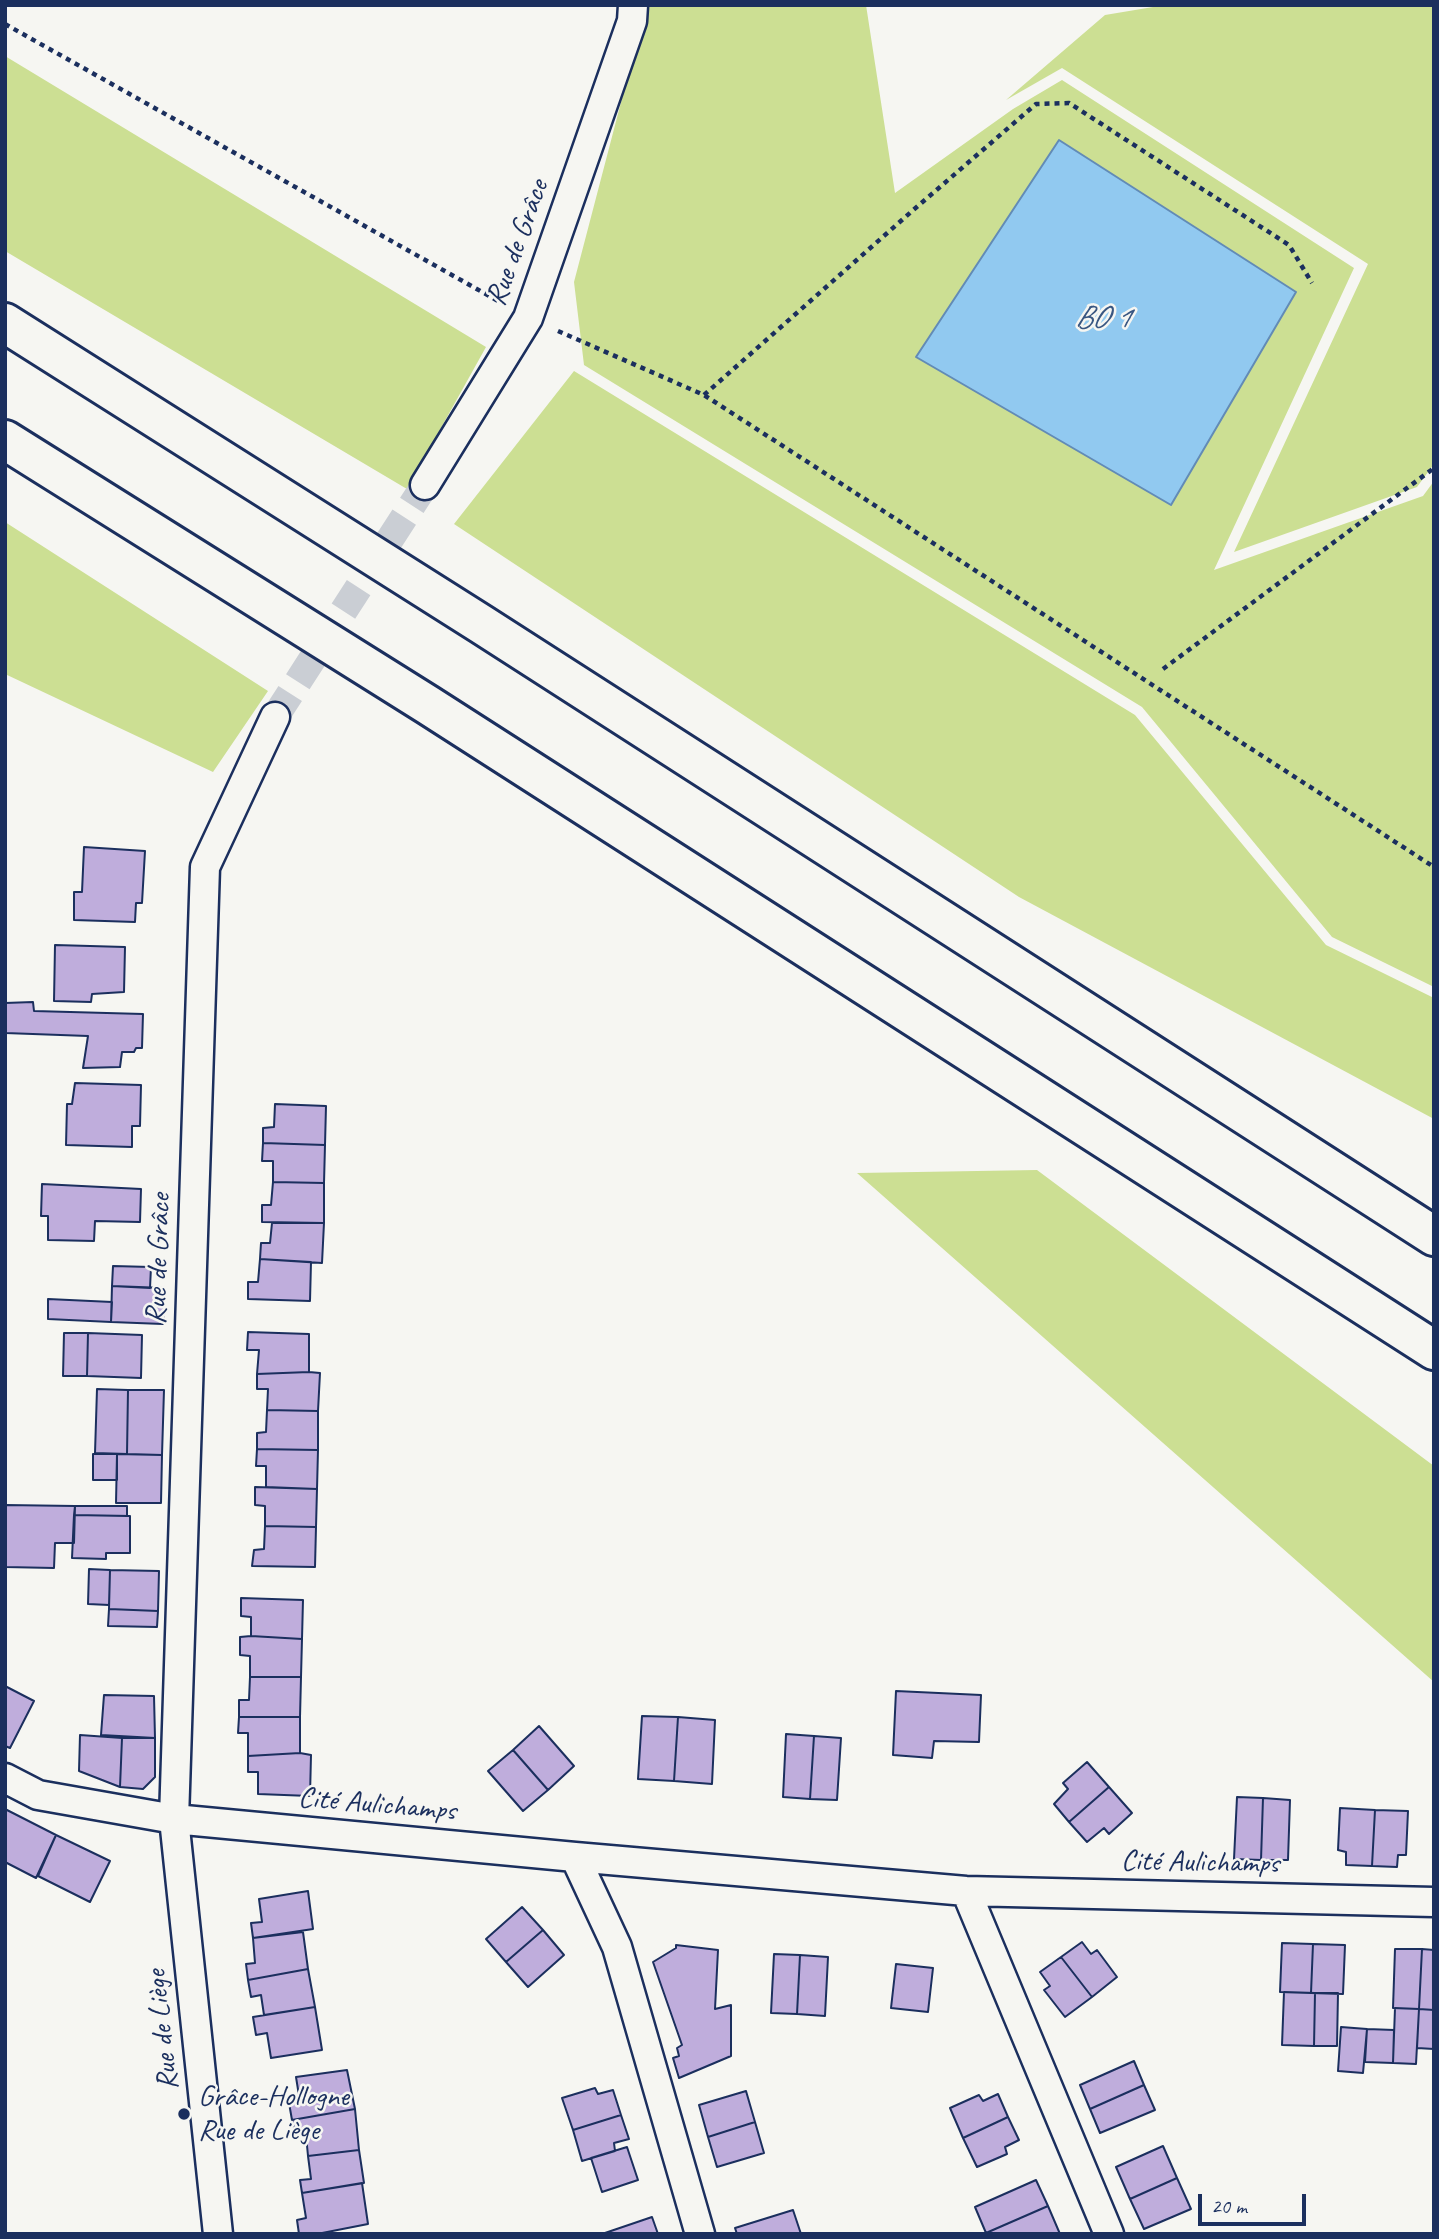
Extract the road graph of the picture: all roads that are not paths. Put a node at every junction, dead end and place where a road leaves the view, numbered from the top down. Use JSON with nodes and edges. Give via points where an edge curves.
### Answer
{"nodes":[{"id":1,"x":633,"y":5,"type":"edge"},
{"id":2,"x":5,"y":323,"type":"edge"},
{"id":3,"x":5,"y":440,"type":"edge"},
{"id":4,"x":425,"y":485,"type":"tunnel mouth"},
{"id":5,"x":275,"y":717,"type":"tunnel mouth"},
{"id":6,"x":1434,"y":1236,"type":"edge"},
{"id":7,"x":1434,"y":1350,"type":"edge"},
{"id":8,"x":5,"y":1778,"type":"edge"},
{"id":9,"x":174,"y":1819,"type":"junction"},
{"id":10,"x":575,"y":1857,"type":"junction"},
{"id":11,"x":966,"y":1891,"type":"junction"},
{"id":12,"x":1434,"y":1902,"type":"edge"},
{"id":13,"x":218,"y":2234,"type":"edge"},
{"id":14,"x":700,"y":2234,"type":"edge"},
{"id":15,"x":1109,"y":2234,"type":"edge"}],
"edges":[{"from":1,"to":4,"type":"street","name":"Rue de Grâce","via":[[632,20],[528,318]]},
{"from":2,"to":6,"type":"highway"},
{"from":3,"to":7,"type":"highway","via":[[428,705]]},
{"from":5,"to":9,"type":"street","name":"Rue de Grâce","via":[[205,867]]},
{"from":8,"to":9,"type":"street","name":"Cité Aulichamps","via":[[38,1795]]},
{"from":9,"to":10,"type":"street","name":"Cité Aulichamps"},
{"from":9,"to":13,"type":"street","name":"Rue de Liège"},
{"from":10,"to":11,"type":"street","name":"Cité Aulichamps"},
{"from":10,"to":14,"type":"street","via":[[617,1947]]},
{"from":11,"to":12,"type":"street","name":"Cité Aulichamps"},
{"from":11,"to":15,"type":"street"}]}
